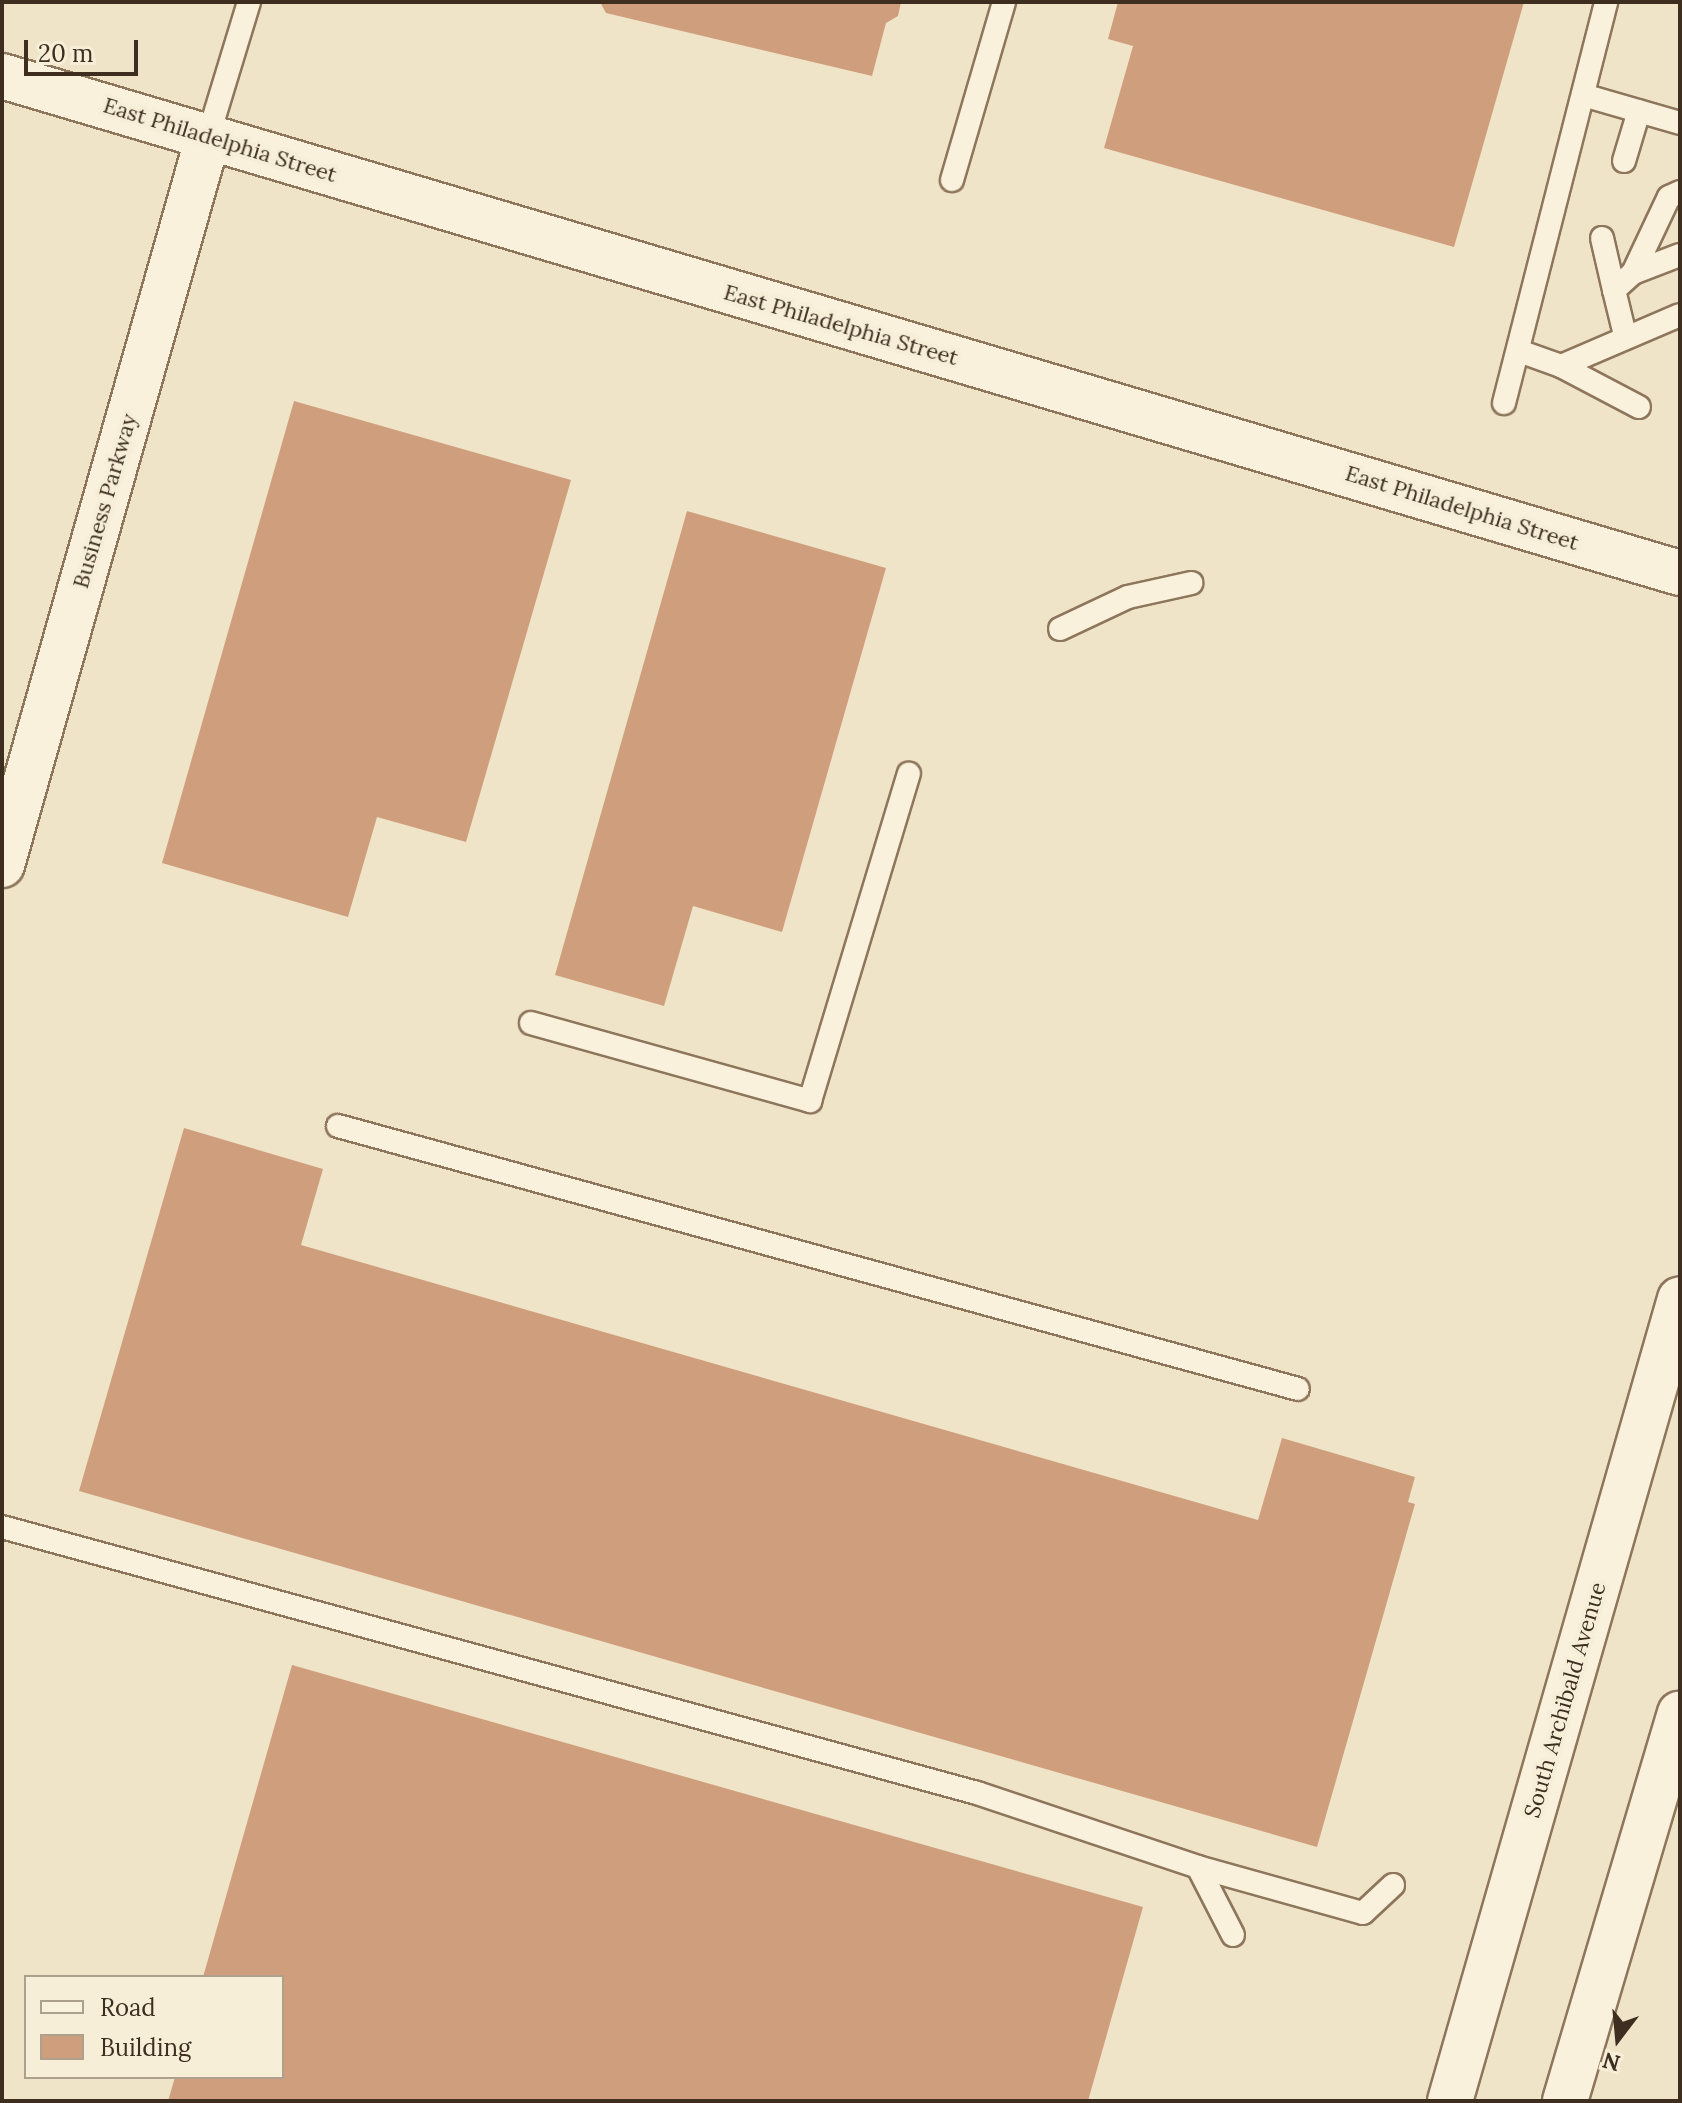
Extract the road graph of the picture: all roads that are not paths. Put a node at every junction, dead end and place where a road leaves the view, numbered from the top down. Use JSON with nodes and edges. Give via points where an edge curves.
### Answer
{"nodes":[{"id":1,"x":249,"y":2,"type":"edge"},
{"id":2,"x":1004,"y":2,"type":"edge"},
{"id":3,"x":1606,"y":2,"type":"edge"},
{"id":4,"x":2,"y":76,"type":"edge"},
{"id":5,"x":1583,"y":95,"type":"junction"},
{"id":6,"x":1639,"y":111,"type":"junction"},
{"id":7,"x":1680,"y":123,"type":"edge"},
{"id":8,"x":208,"y":137,"type":"junction"},
{"id":9,"x":1624,"y":161,"type":"dead end"},
{"id":10,"x":952,"y":180,"type":"dead end"},
{"id":11,"x":1680,"y":192,"type":"edge"},
{"id":12,"x":1602,"y":238,"type":"dead end"},
{"id":13,"x":1680,"y":255,"type":"edge"},
{"id":14,"x":1633,"y":273,"type":"junction"},
{"id":15,"x":1614,"y":290,"type":"junction"},
{"id":16,"x":1680,"y":315,"type":"edge"},
{"id":17,"x":1625,"y":335,"type":"junction"},
{"id":18,"x":1519,"y":351,"type":"junction"},
{"id":19,"x":1561,"y":366,"type":"junction"},
{"id":20,"x":1504,"y":403,"type":"dead end"},
{"id":21,"x":1639,"y":407,"type":"dead end"},
{"id":22,"x":1680,"y":573,"type":"edge"},
{"id":23,"x":1191,"y":583,"type":"dead end"},
{"id":24,"x":1060,"y":629,"type":"dead end"},
{"id":25,"x":909,"y":774,"type":"dead end"},
{"id":26,"x":2,"y":865,"type":"edge"},
{"id":27,"x":531,"y":1023,"type":"dead end"},
{"id":28,"x":338,"y":1126,"type":"dead end"},
{"id":29,"x":1680,"y":1299,"type":"edge"},
{"id":30,"x":1298,"y":1389,"type":"dead end"},
{"id":31,"x":2,"y":1527,"type":"edge"},
{"id":32,"x":1680,"y":1714,"type":"edge"},
{"id":33,"x":1198,"y":1867,"type":"junction"},
{"id":34,"x":1393,"y":1885,"type":"dead end"},
{"id":35,"x":1233,"y":1935,"type":"dead end"},
{"id":36,"x":1450,"y":2101,"type":"edge"},
{"id":37,"x":1565,"y":2101,"type":"edge"}],
"edges":[{"from":1,"to":8,"type":"lane"},
{"from":2,"to":10,"type":"lane"},
{"from":3,"to":5,"type":"lane"},
{"from":4,"to":8,"type":"street","name":"East Philadelphia Street"},
{"from":5,"to":6,"type":"lane"},
{"from":5,"to":18,"type":"lane"},
{"from":6,"to":7,"type":"lane"},
{"from":6,"to":9,"type":"lane"},
{"from":8,"to":22,"type":"street","name":"East Philadelphia Street"},
{"from":8,"to":26,"type":"street","name":"Business Parkway"},
{"from":11,"to":14,"type":"lane","via":[[1669,197]]},
{"from":12,"to":15,"type":"lane"},
{"from":13,"to":14,"type":"lane"},
{"from":14,"to":15,"type":"lane"},
{"from":15,"to":17,"type":"lane"},
{"from":16,"to":17,"type":"lane"},
{"from":17,"to":19,"type":"lane"},
{"from":18,"to":19,"type":"lane"},
{"from":18,"to":20,"type":"lane"},
{"from":19,"to":21,"type":"lane"},
{"from":23,"to":24,"type":"lane","via":[[1128,597]]},
{"from":25,"to":27,"type":"lane","via":[[810,1101]]},
{"from":28,"to":30,"type":"lane"},
{"from":29,"to":36,"type":"street","name":"South Archibald Avenue"},
{"from":31,"to":33,"type":"lane","via":[[977,1793]]},
{"from":32,"to":37,"type":"street"},
{"from":33,"to":34,"type":"lane","via":[[1363,1913]]},
{"from":33,"to":35,"type":"lane"}]}
